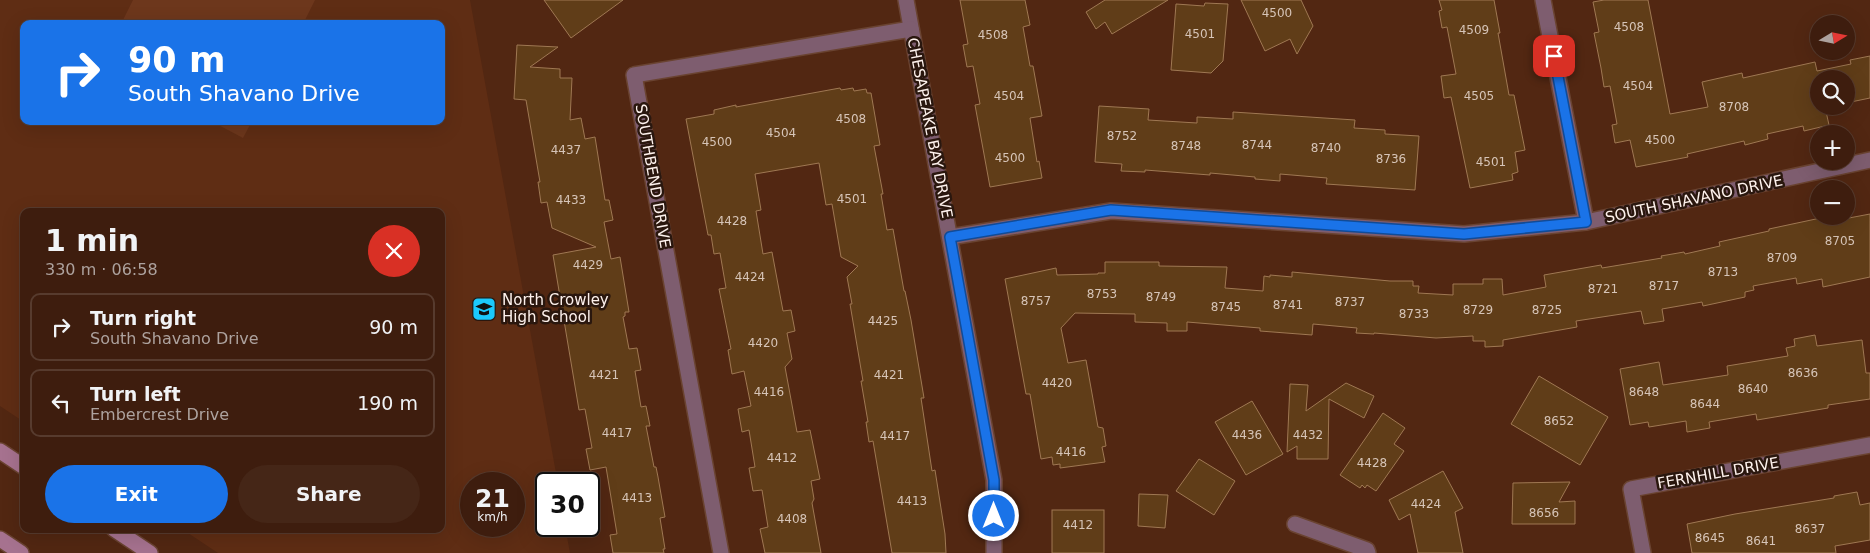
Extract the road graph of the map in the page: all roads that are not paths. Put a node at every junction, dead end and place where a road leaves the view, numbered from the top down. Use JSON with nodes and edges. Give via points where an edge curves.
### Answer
{"nodes":[{"id":1,"x":906,"y":0,"type":"edge"},
{"id":2,"x":1543,"y":0,"type":"edge"},
{"id":3,"x":911,"y":29,"type":"junction"},
{"id":4,"x":1870,"y":160,"type":"edge"},
{"id":5,"x":1586,"y":222,"type":"junction"},
{"id":6,"x":950,"y":237,"type":"junction"},
{"id":7,"x":1870,"y":445,"type":"edge"},
{"id":8,"x":0,"y":451,"type":"edge"},
{"id":9,"x":20,"y":464,"type":"edge"},
{"id":10,"x":1295,"y":524,"type":"dead end"},
{"id":11,"x":120,"y":533,"type":"edge"},
{"id":12,"x":0,"y":539,"type":"edge"},
{"id":13,"x":20,"y":553,"type":"edge"},
{"id":14,"x":150,"y":553,"type":"edge"},
{"id":15,"x":721,"y":553,"type":"edge"},
{"id":16,"x":994,"y":553,"type":"edge"},
{"id":17,"x":1368,"y":553,"type":"edge"},
{"id":18,"x":1643,"y":553,"type":"edge"}],
"edges":[{"from":1,"to":3,"type":"street","name":"CHESAPEAKE BAY DRIVE"},
{"from":2,"to":5,"type":"street"},
{"from":3,"to":6,"type":"street","name":"CHESAPEAKE BAY DRIVE"},
{"from":3,"to":15,"type":"street","name":"SOUTHBEND DRIVE","via":[[634,75]]},
{"from":4,"to":5,"type":"street","name":"SOUTH SHAVANO DRIVE"},
{"from":5,"to":6,"type":"street","name":"SOUTH SHAVANO DRIVE","via":[[1464,234],[1111,210]]},
{"from":6,"to":16,"type":"street","name":"CHESAPEAKE BAY DRIVE","via":[[994,480]]},
{"from":7,"to":18,"type":"street","name":"FERNHILL DRIVE","via":[[1631,488]]},
{"from":8,"to":9,"type":"main road"},
{"from":10,"to":17,"type":"street"},
{"from":11,"to":14,"type":"main road"},
{"from":12,"to":13,"type":"main road"}]}
